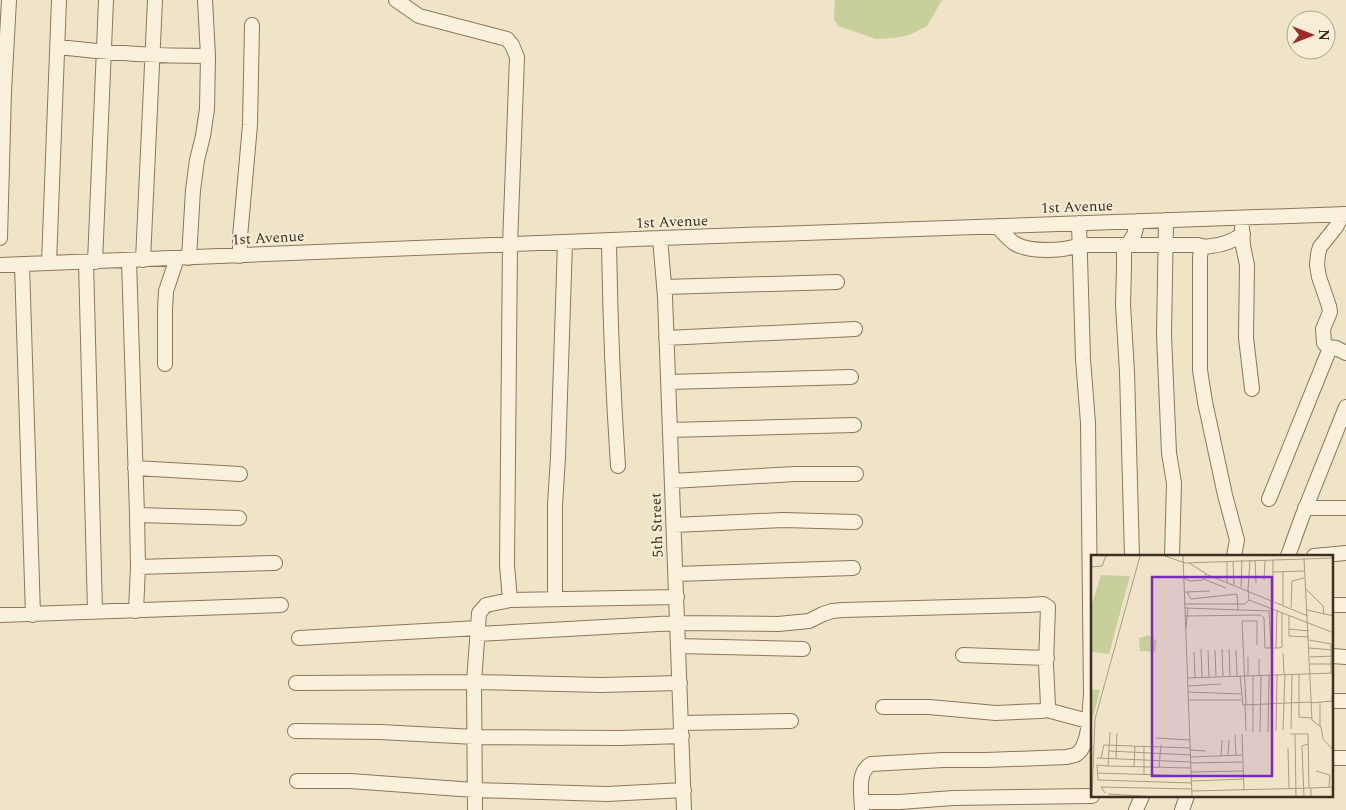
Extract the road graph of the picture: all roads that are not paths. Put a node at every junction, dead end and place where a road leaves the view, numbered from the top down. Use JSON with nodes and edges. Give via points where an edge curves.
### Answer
{"nodes":[{"id":1,"x":9,"y":0,"type":"edge"},
{"id":2,"x":59,"y":0,"type":"edge"},
{"id":3,"x":106,"y":0,"type":"edge"},
{"id":4,"x":155,"y":0,"type":"edge"},
{"id":5,"x":205,"y":0,"type":"edge"},
{"id":6,"x":396,"y":0,"type":"edge"},
{"id":7,"x":252,"y":25,"type":"dead end"},
{"id":8,"x":58,"y":47,"type":"junction"},
{"id":9,"x":104,"y":53,"type":"junction"},
{"id":10,"x":153,"y":56,"type":"junction"},
{"id":11,"x":208,"y":56,"type":"junction"},
{"id":12,"x":2,"y":91,"type":"edge"},
{"id":13,"x":1344,"y":214,"type":"edge"},
{"id":14,"x":1241,"y":217,"type":"junction"},
{"id":15,"x":1166,"y":220,"type":"junction"},
{"id":16,"x":1138,"y":221,"type":"junction"},
{"id":17,"x":1079,"y":223,"type":"junction"},
{"id":18,"x":997,"y":226,"type":"junction"},
{"id":19,"x":1243,"y":234,"type":"junction"},
{"id":20,"x":0,"y":238,"type":"edge"},
{"id":21,"x":660,"y":238,"type":"junction"},
{"id":22,"x":609,"y":240,"type":"junction"},
{"id":23,"x":565,"y":242,"type":"junction"},
{"id":24,"x":510,"y":245,"type":"junction"},
{"id":25,"x":1080,"y":245,"type":"junction"},
{"id":26,"x":1128,"y":245,"type":"junction"},
{"id":27,"x":1165,"y":245,"type":"junction"},
{"id":28,"x":1206,"y":247,"type":"junction"},
{"id":29,"x":240,"y":256,"type":"junction"},
{"id":30,"x":183,"y":258,"type":"junction"},
{"id":31,"x":136,"y":260,"type":"junction"},
{"id":32,"x":90,"y":262,"type":"junction"},
{"id":33,"x":49,"y":263,"type":"junction"},
{"id":34,"x":22,"y":264,"type":"junction"},
{"id":35,"x":0,"y":265,"type":"edge"},
{"id":36,"x":838,"y":282,"type":"dead end"},
{"id":37,"x":664,"y":287,"type":"junction"},
{"id":38,"x":855,"y":329,"type":"dead end"},
{"id":39,"x":666,"y":338,"type":"junction"},
{"id":40,"x":1330,"y":348,"type":"junction"},
{"id":41,"x":1346,"y":353,"type":"edge"},
{"id":42,"x":165,"y":364,"type":"dead end"},
{"id":43,"x":851,"y":377,"type":"dead end"},
{"id":44,"x":668,"y":382,"type":"junction"},
{"id":45,"x":1252,"y":389,"type":"dead end"},
{"id":46,"x":1346,"y":407,"type":"edge"},
{"id":47,"x":854,"y":426,"type":"dead end"},
{"id":48,"x":670,"y":430,"type":"junction"},
{"id":49,"x":618,"y":466,"type":"dead end"},
{"id":50,"x":135,"y":468,"type":"junction"},
{"id":51,"x":240,"y":474,"type":"dead end"},
{"id":52,"x":856,"y":474,"type":"dead end"},
{"id":53,"x":672,"y":481,"type":"junction"},
{"id":54,"x":1269,"y":499,"type":"dead end"},
{"id":55,"x":1305,"y":508,"type":"junction"},
{"id":56,"x":1346,"y":508,"type":"edge"},
{"id":57,"x":137,"y":515,"type":"junction"},
{"id":58,"x":239,"y":518,"type":"dead end"},
{"id":59,"x":855,"y":522,"type":"dead end"},
{"id":60,"x":674,"y":525,"type":"junction"},
{"id":61,"x":1346,"y":553,"type":"edge"},
{"id":62,"x":1132,"y":555,"type":"edge"},
{"id":63,"x":1172,"y":555,"type":"edge"},
{"id":64,"x":1234,"y":555,"type":"edge"},
{"id":65,"x":1289,"y":555,"type":"edge"},
{"id":66,"x":1325,"y":555,"type":"edge"},
{"id":67,"x":275,"y":563,"type":"dead end"},
{"id":68,"x":138,"y":567,"type":"junction"},
{"id":69,"x":853,"y":568,"type":"dead end"},
{"id":70,"x":676,"y":574,"type":"junction"},
{"id":71,"x":1091,"y":580,"type":"edge"},
{"id":72,"x":677,"y":597,"type":"junction"},
{"id":73,"x":555,"y":599,"type":"junction"},
{"id":74,"x":510,"y":600,"type":"junction"},
{"id":75,"x":281,"y":605,"type":"dead end"},
{"id":76,"x":95,"y":611,"type":"junction"},
{"id":77,"x":136,"y":611,"type":"junction"},
{"id":78,"x":33,"y":614,"type":"junction"},
{"id":79,"x":0,"y":615,"type":"edge"},
{"id":80,"x":678,"y":622,"type":"junction"},
{"id":81,"x":478,"y":631,"type":"junction"},
{"id":82,"x":299,"y":638,"type":"dead end"},
{"id":83,"x":678,"y":646,"type":"junction"},
{"id":84,"x":803,"y":649,"type":"dead end"},
{"id":85,"x":963,"y":655,"type":"dead end"},
{"id":86,"x":1047,"y":658,"type":"junction"},
{"id":87,"x":474,"y":682,"type":"junction"},
{"id":88,"x":296,"y":683,"type":"dead end"},
{"id":89,"x":680,"y":683,"type":"junction"},
{"id":90,"x":883,"y":708,"type":"dead end"},
{"id":91,"x":1047,"y":710,"type":"junction"},
{"id":92,"x":791,"y":721,"type":"dead end"},
{"id":93,"x":1088,"y":721,"type":"junction"},
{"id":94,"x":682,"y":730,"type":"junction"},
{"id":95,"x":295,"y":731,"type":"dead end"},
{"id":96,"x":474,"y":738,"type":"junction"},
{"id":97,"x":297,"y":781,"type":"dead end"},
{"id":98,"x":474,"y":790,"type":"junction"},
{"id":99,"x":684,"y":790,"type":"junction"},
{"id":100,"x":1091,"y":796,"type":"edge"},
{"id":101,"x":1186,"y":798,"type":"edge"},
{"id":102,"x":862,"y":806,"type":"edge"},
{"id":103,"x":475,"y":810,"type":"edge"},
{"id":104,"x":684,"y":810,"type":"edge"},
{"id":105,"x":1182,"y":810,"type":"edge"}],
"edges":[{"from":1,"to":12,"type":"street"},
{"from":2,"to":8,"type":"street"},
{"from":3,"to":9,"type":"street"},
{"from":4,"to":10,"type":"street"},
{"from":5,"to":11,"type":"street"},
{"from":6,"to":24,"type":"street","via":[[419,16],[507,39],[516,50]]},
{"from":7,"to":29,"type":"street","via":[[250,125]]},
{"from":8,"to":9,"type":"street"},
{"from":8,"to":33,"type":"street"},
{"from":9,"to":10,"type":"street"},
{"from":9,"to":32,"type":"street"},
{"from":10,"to":11,"type":"street"},
{"from":10,"to":31,"type":"street"},
{"from":11,"to":30,"type":"street","via":[[207,109]]},
{"from":12,"to":20,"type":"street"},
{"from":13,"to":14,"type":"street","name":"1st Avenue"},
{"from":13,"to":40,"type":"street","via":[[1318,254],[1319,277],[1330,312],[1325,322],[1324,343]]},
{"from":14,"to":15,"type":"street","name":"1st Avenue"},
{"from":14,"to":19,"type":"street"},
{"from":15,"to":16,"type":"street","name":"1st Avenue"},
{"from":15,"to":27,"type":"street"},
{"from":16,"to":17,"type":"street","name":"1st Avenue"},
{"from":16,"to":26,"type":"street"},
{"from":17,"to":18,"type":"street","name":"1st Avenue"},
{"from":17,"to":25,"type":"street"},
{"from":18,"to":21,"type":"street","name":"1st Avenue"},
{"from":18,"to":25,"type":"street","via":[[1015,244],[1025,247],[1055,249]]},
{"from":19,"to":28,"type":"street","via":[[1223,244]]},
{"from":19,"to":45,"type":"street","via":[[1246,338]]},
{"from":21,"to":22,"type":"street","name":"1st Avenue"},
{"from":21,"to":37,"type":"street","name":"5th Street"},
{"from":22,"to":23,"type":"street","name":"1st Avenue"},
{"from":22,"to":49,"type":"street"},
{"from":23,"to":24,"type":"street","name":"1st Avenue"},
{"from":23,"to":73,"type":"street","via":[[555,506]]},
{"from":24,"to":29,"type":"street","name":"1st Avenue"},
{"from":24,"to":74,"type":"street"},
{"from":25,"to":26,"type":"street"},
{"from":25,"to":71,"type":"street"},
{"from":26,"to":27,"type":"street"},
{"from":26,"to":62,"type":"street","via":[[1124,251],[1123,305]]},
{"from":27,"to":28,"type":"street"},
{"from":27,"to":63,"type":"street","via":[[1167,416],[1174,483]]},
{"from":28,"to":64,"type":"street","via":[[1201,251],[1200,261],[1200,370],[1237,540]]},
{"from":29,"to":30,"type":"street","name":"1st Avenue"},
{"from":30,"to":31,"type":"street","name":"1st Avenue"},
{"from":30,"to":42,"type":"street","via":[[166,291]]},
{"from":31,"to":32,"type":"street","name":"1st Avenue"},
{"from":31,"to":50,"type":"street"},
{"from":32,"to":33,"type":"street","name":"1st Avenue"},
{"from":32,"to":76,"type":"street"},
{"from":33,"to":34,"type":"street","name":"1st Avenue"},
{"from":34,"to":35,"type":"street","name":"1st Avenue"},
{"from":34,"to":78,"type":"street"},
{"from":36,"to":37,"type":"street"},
{"from":37,"to":39,"type":"street","name":"5th Street"},
{"from":38,"to":39,"type":"street"},
{"from":39,"to":44,"type":"street","name":"5th Street"},
{"from":40,"to":41,"type":"street"},
{"from":40,"to":54,"type":"street"},
{"from":43,"to":44,"type":"street"},
{"from":44,"to":48,"type":"street","name":"5th Street"},
{"from":46,"to":55,"type":"street"},
{"from":47,"to":48,"type":"street"},
{"from":48,"to":53,"type":"street","name":"5th Street"},
{"from":50,"to":51,"type":"street"},
{"from":50,"to":57,"type":"street"},
{"from":52,"to":53,"type":"street"},
{"from":53,"to":60,"type":"street","name":"5th Street"},
{"from":55,"to":56,"type":"street"},
{"from":55,"to":65,"type":"street"},
{"from":57,"to":58,"type":"street"},
{"from":57,"to":68,"type":"street"},
{"from":59,"to":60,"type":"street","via":[[783,520]]},
{"from":60,"to":70,"type":"street","name":"5th Street"},
{"from":61,"to":66,"type":"street"},
{"from":67,"to":68,"type":"street"},
{"from":68,"to":77,"type":"street"},
{"from":69,"to":70,"type":"street"},
{"from":70,"to":72,"type":"street","name":"5th Street"},
{"from":71,"to":93,"type":"street"},
{"from":72,"to":73,"type":"street"},
{"from":72,"to":80,"type":"street","name":"5th Street"},
{"from":73,"to":74,"type":"street"},
{"from":74,"to":81,"type":"street","via":[[486,605],[479,613]]},
{"from":75,"to":77,"type":"street"},
{"from":76,"to":77,"type":"street"},
{"from":76,"to":78,"type":"street"},
{"from":78,"to":79,"type":"street"},
{"from":80,"to":81,"type":"street"},
{"from":80,"to":83,"type":"street","name":"5th Street"},
{"from":80,"to":86,"type":"street","via":[[778,624],[809,621],[843,610],[1043,604],[1049,609]]},
{"from":81,"to":82,"type":"street"},
{"from":81,"to":87,"type":"street"},
{"from":83,"to":84,"type":"street"},
{"from":83,"to":89,"type":"street","name":"5th Street"},
{"from":85,"to":86,"type":"street"},
{"from":86,"to":91,"type":"street"},
{"from":87,"to":88,"type":"street"},
{"from":87,"to":89,"type":"street"},
{"from":87,"to":96,"type":"street"},
{"from":89,"to":94,"type":"street","name":"5th Street"},
{"from":90,"to":91,"type":"street","via":[[928,707],[996,712]]},
{"from":91,"to":93,"type":"street"},
{"from":92,"to":94,"type":"street"},
{"from":93,"to":102,"type":"street","via":[[1088,735],[1080,751],[1067,757],[871,764],[862,776]]},
{"from":94,"to":96,"type":"street","via":[[619,738]]},
{"from":94,"to":99,"type":"street","name":"5th Street"},
{"from":95,"to":96,"type":"street"},
{"from":96,"to":98,"type":"street"},
{"from":97,"to":98,"type":"street","via":[[350,781]]},
{"from":98,"to":99,"type":"street","via":[[607,794]]},
{"from":98,"to":103,"type":"street"},
{"from":99,"to":104,"type":"street","name":"5th Street"},
{"from":100,"to":102,"type":"street","via":[[954,798]]},
{"from":101,"to":105,"type":"street"}]}
